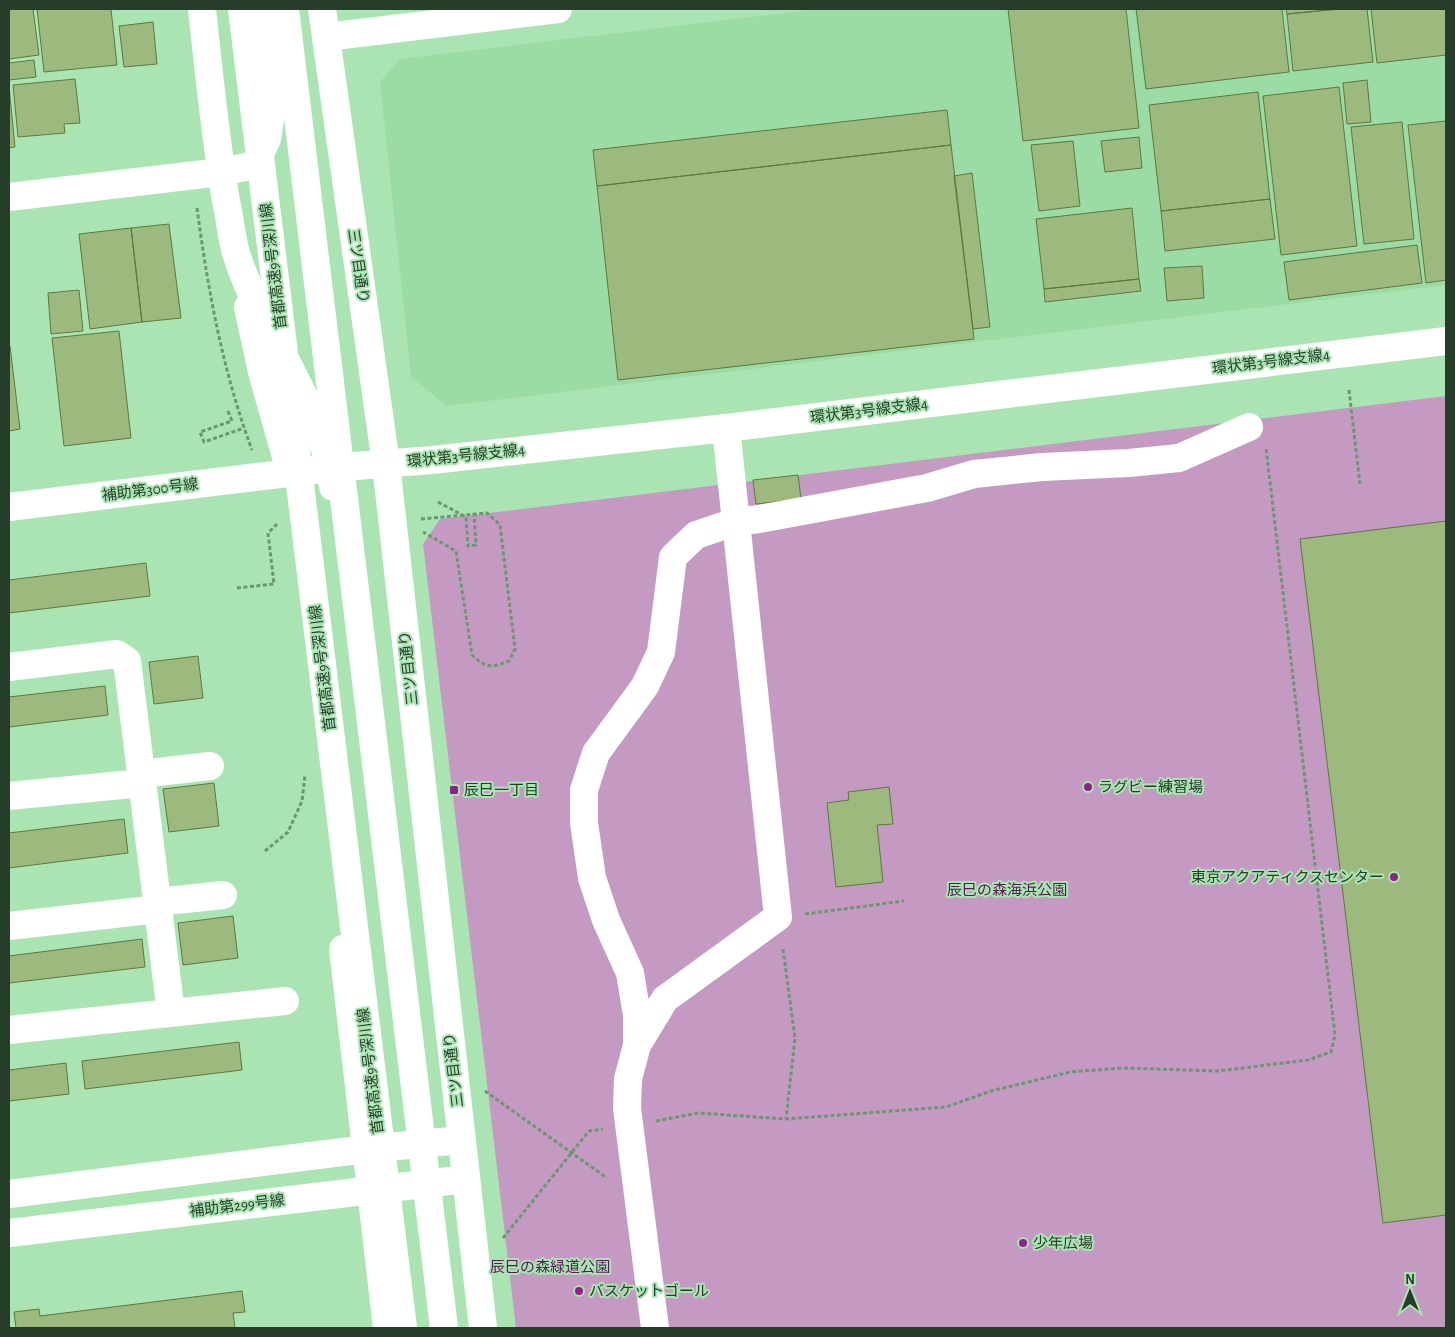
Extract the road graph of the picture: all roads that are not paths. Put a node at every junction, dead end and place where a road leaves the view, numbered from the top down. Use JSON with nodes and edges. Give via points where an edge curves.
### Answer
{"nodes":[{"id":1,"x":202,"y":9,"type":"edge"},
{"id":2,"x":242,"y":9,"type":"edge"},
{"id":3,"x":260,"y":9,"type":"edge"},
{"id":4,"x":285,"y":9,"type":"edge"},
{"id":5,"x":322,"y":9,"type":"edge"},
{"id":6,"x":558,"y":9,"type":"edge"},
{"id":7,"x":326,"y":37,"type":"junction"},
{"id":8,"x":221,"y":172,"type":"junction"},
{"id":9,"x":9,"y":197,"type":"edge"},
{"id":10,"x":236,"y":252,"type":"junction"},
{"id":11,"x":1446,"y":341,"type":"edge"},
{"id":12,"x":1249,"y":427,"type":"road end"},
{"id":13,"x":726,"y":428,"type":"junction"},
{"id":14,"x":386,"y":464,"type":"junction"},
{"id":15,"x":330,"y":468,"type":"junction"},
{"id":16,"x":290,"y":473,"type":"junction"},
{"id":17,"x":9,"y":507,"type":"edge"},
{"id":18,"x":735,"y":522,"type":"junction"},
{"id":19,"x":9,"y":667,"type":"edge"},
{"id":20,"x":210,"y":766,"type":"dead end"},
{"id":21,"x":142,"y":779,"type":"junction"},
{"id":22,"x":9,"y":796,"type":"edge"},
{"id":23,"x":223,"y":895,"type":"dead end"},
{"id":24,"x":157,"y":905,"type":"junction"},
{"id":25,"x":9,"y":926,"type":"edge"},
{"id":26,"x":285,"y":1001,"type":"dead end"},
{"id":27,"x":170,"y":1012,"type":"junction"},
{"id":28,"x":9,"y":1030,"type":"edge"},
{"id":29,"x":637,"y":1045,"type":"junction"},
{"id":30,"x":462,"y":1140,"type":"junction"},
{"id":31,"x":412,"y":1145,"type":"junction"},
{"id":32,"x":366,"y":1150,"type":"junction"},
{"id":33,"x":466,"y":1179,"type":"junction"},
{"id":34,"x":416,"y":1185,"type":"junction"},
{"id":35,"x":371,"y":1189,"type":"junction"},
{"id":36,"x":9,"y":1194,"type":"edge"},
{"id":37,"x":9,"y":1233,"type":"edge"},
{"id":38,"x":387,"y":1328,"type":"edge"},
{"id":39,"x":403,"y":1328,"type":"edge"},
{"id":40,"x":433,"y":1328,"type":"edge"},
{"id":41,"x":444,"y":1328,"type":"edge"},
{"id":42,"x":483,"y":1328,"type":"edge"},
{"id":43,"x":655,"y":1328,"type":"edge"}],
"edges":[{"from":1,"to":8,"type":"main road"},
{"from":2,"to":39,"type":"main road","name":"首都高速9号深川線"},
{"from":3,"to":8,"type":"main road","via":[[271,113],[267,139],[255,165]]},
{"from":4,"to":41,"type":"main road"},
{"from":5,"to":7,"type":"main road","name":"三ツ目通り"},
{"from":6,"to":7,"type":"main road"},
{"from":7,"to":14,"type":"main road","name":"三ツ目通り"},
{"from":8,"to":9,"type":"main road"},
{"from":8,"to":10,"type":"main road"},
{"from":10,"to":15,"type":"main road","via":[[254,297],[309,404]]},
{"from":10,"to":16,"type":"main road","via":[[262,372]]},
{"from":11,"to":13,"type":"main road","name":"環状第3号線支線4"},
{"from":12,"to":18,"type":"main road","via":[[1179,458],[974,474],[927,488]]},
{"from":13,"to":14,"type":"main road","name":"環状第3号線支線4"},
{"from":13,"to":18,"type":"main road"},
{"from":14,"to":15,"type":"main road","name":"環状第3号線支線4"},
{"from":14,"to":30,"type":"main road","name":"三ツ目通り"},
{"from":15,"to":16,"type":"main road","name":"環状第3号線支線4"},
{"from":15,"to":31,"type":"main road"},
{"from":16,"to":17,"type":"main road","name":"補助第300号線"},
{"from":16,"to":32,"type":"main road"},
{"from":18,"to":29,"type":"main road","via":[[778,917],[665,999]]},
{"from":18,"to":29,"type":"main road","via":[[696,535],[673,557],[661,652],[644,686],[596,753],[584,790],[584,823],[592,878],[606,920],[630,973],[637,1015]]},
{"from":19,"to":21,"type":"main road","via":[[117,654],[127,661]]},
{"from":20,"to":21,"type":"main road"},
{"from":21,"to":22,"type":"main road"},
{"from":21,"to":24,"type":"main road"},
{"from":23,"to":24,"type":"main road"},
{"from":24,"to":25,"type":"main road"},
{"from":24,"to":27,"type":"main road"},
{"from":26,"to":27,"type":"main road"},
{"from":27,"to":28,"type":"main road"},
{"from":29,"to":43,"type":"main road","via":[[628,1079],[627,1108]]},
{"from":30,"to":31,"type":"main road"},
{"from":30,"to":33,"type":"main road","name":"三ツ目通り"},
{"from":31,"to":32,"type":"main road"},
{"from":31,"to":34,"type":"main road"},
{"from":32,"to":35,"type":"main road"},
{"from":32,"to":36,"type":"main road"},
{"from":33,"to":34,"type":"main road","name":"補助第299号線"},
{"from":33,"to":42,"type":"main road","name":"三ツ目通り"},
{"from":34,"to":35,"type":"main road","name":"補助第299号線"},
{"from":34,"to":40,"type":"main road"},
{"from":35,"to":37,"type":"main road","name":"補助第299号線"},
{"from":35,"to":38,"type":"main road"}]}
